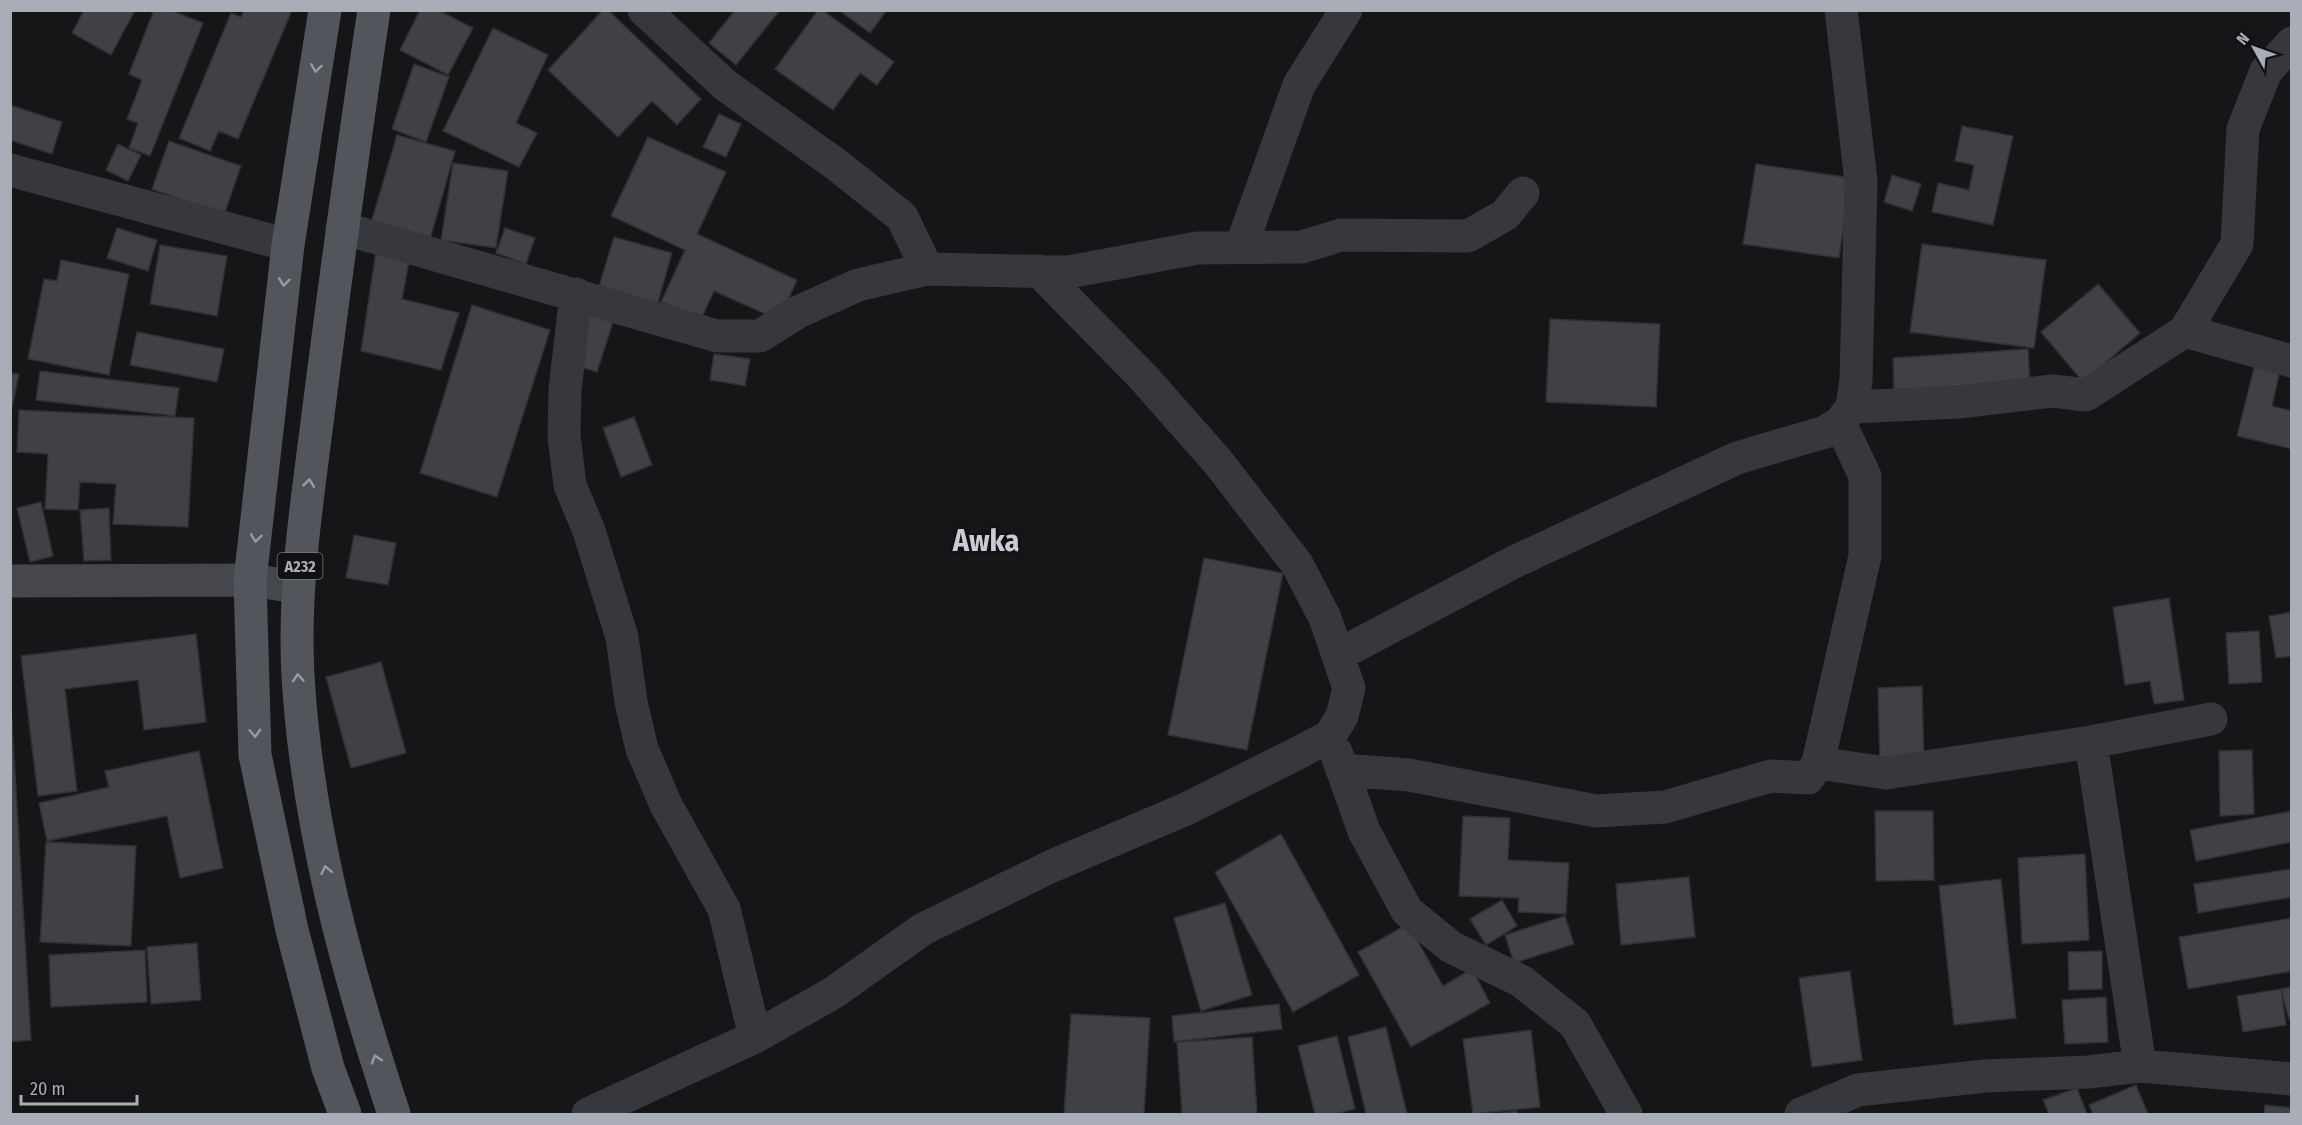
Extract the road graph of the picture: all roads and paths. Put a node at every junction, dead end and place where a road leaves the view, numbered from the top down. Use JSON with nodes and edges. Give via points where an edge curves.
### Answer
{"nodes":[{"id":1,"x":325,"y":10,"type":"edge"},
{"id":2,"x":374,"y":10,"type":"edge"},
{"id":3,"x":644,"y":10,"type":"edge"},
{"id":4,"x":1346,"y":10,"type":"edge"},
{"id":5,"x":1841,"y":10,"type":"edge"},
{"id":6,"x":2292,"y":43,"type":"edge"},
{"id":7,"x":10,"y":170,"type":"edge"},
{"id":8,"x":1523,"y":193,"type":"dead end"},
{"id":9,"x":342,"y":228,"type":"junction"},
{"id":10,"x":288,"y":245,"type":"junction"},
{"id":11,"x":1241,"y":248,"type":"junction"},
{"id":12,"x":927,"y":269,"type":"junction"},
{"id":13,"x":1039,"y":271,"type":"junction"},
{"id":14,"x":576,"y":294,"type":"junction"},
{"id":15,"x":2185,"y":331,"type":"junction"},
{"id":16,"x":2292,"y":361,"type":"edge"},
{"id":17,"x":1846,"y":415,"type":"junction"},
{"id":18,"x":250,"y":580,"type":"junction"},
{"id":19,"x":10,"y":581,"type":"edge"},
{"id":20,"x":297,"y":587,"type":"junction"},
{"id":21,"x":1338,"y":655,"type":"junction"},
{"id":22,"x":2211,"y":719,"type":"dead end"},
{"id":23,"x":1330,"y":736,"type":"junction"},
{"id":24,"x":2091,"y":742,"type":"junction"},
{"id":25,"x":1818,"y":763,"type":"junction"},
{"id":26,"x":1342,"y":770,"type":"junction"},
{"id":27,"x":755,"y":1037,"type":"junction"},
{"id":28,"x":2140,"y":1066,"type":"junction"},
{"id":29,"x":2292,"y":1079,"type":"edge"},
{"id":30,"x":345,"y":1114,"type":"edge"},
{"id":31,"x":394,"y":1114,"type":"edge"},
{"id":32,"x":588,"y":1114,"type":"edge"},
{"id":33,"x":1626,"y":1114,"type":"edge"},
{"id":34,"x":1805,"y":1114,"type":"edge"}],
"edges":[{"from":1,"to":10,"type":"main road","number":"A232","one_way":true},
{"from":2,"to":9,"type":"main road","number":"A232"},
{"from":3,"to":12,"type":"street","via":[[725,86],[837,165],[902,217]]},
{"from":4,"to":11,"type":"street","via":[[1299,85]]},
{"from":5,"to":17,"type":"street","via":[[1861,181],[1856,380]]},
{"from":6,"to":15,"type":"street","via":[[2266,70],[2243,129],[2237,244]]},
{"from":7,"to":10,"type":"street"},
{"from":8,"to":11,"type":"street","via":[[1505,215],[1468,236],[1341,235],[1302,247]]},
{"from":9,"to":14,"type":"street"},
{"from":20,"to":9,"type":"main road","number":"A232","one_way":true},
{"from":10,"to":18,"type":"main road","number":"A232","one_way":true},
{"from":11,"to":13,"type":"street","via":[[1197,248],[1069,272]]},
{"from":12,"to":13,"type":"street"},
{"from":12,"to":14,"type":"street","via":[[858,285],[798,312],[760,336],[717,336]]},
{"from":13,"to":21,"type":"street","via":[[1143,377],[1218,462],[1283,545],[1325,618]]},
{"from":14,"to":27,"type":"street","via":[[565,390],[564,436],[570,485],[589,531],[622,637],[642,749],[666,806],[724,909]]},
{"from":15,"to":16,"type":"street"},
{"from":15,"to":17,"type":"street","via":[[2086,395],[2053,391]]},
{"from":17,"to":21,"type":"street","via":[[1825,432],[1737,458],[1514,562]]},
{"from":17,"to":25,"type":"street","via":[[1865,476],[1864,556]]},
{"from":18,"to":19,"type":"street"},
{"from":18,"to":20,"type":"street"},
{"from":18,"to":30,"type":"main road","number":"A232","one_way":true,"via":[[255,755],[292,930],[328,1068]]},
{"from":31,"to":20,"type":"main road","number":"A232","one_way":true,"via":[[335,920],[321,847],[308,773],[298,675]]},
{"from":21,"to":23,"type":"street","via":[[1349,688],[1342,716]]},
{"from":22,"to":24,"type":"street"},
{"from":23,"to":26,"type":"street"},
{"from":23,"to":27,"type":"street","via":[[1186,809],[1052,866],[923,929],[832,993]]},
{"from":24,"to":25,"type":"street","via":[[1886,773]]},
{"from":24,"to":28,"type":"street"},
{"from":25,"to":26,"type":"street","via":[[1808,778],[1771,776],[1665,807],[1596,811],[1409,775]]},
{"from":26,"to":33,"type":"street","via":[[1364,831],[1407,911],[1451,946],[1521,981],[1575,1024]]},
{"from":27,"to":32,"type":"street"},
{"from":28,"to":29,"type":"street"},
{"from":28,"to":34,"type":"street","via":[[1984,1076],[1858,1090]]}]}
